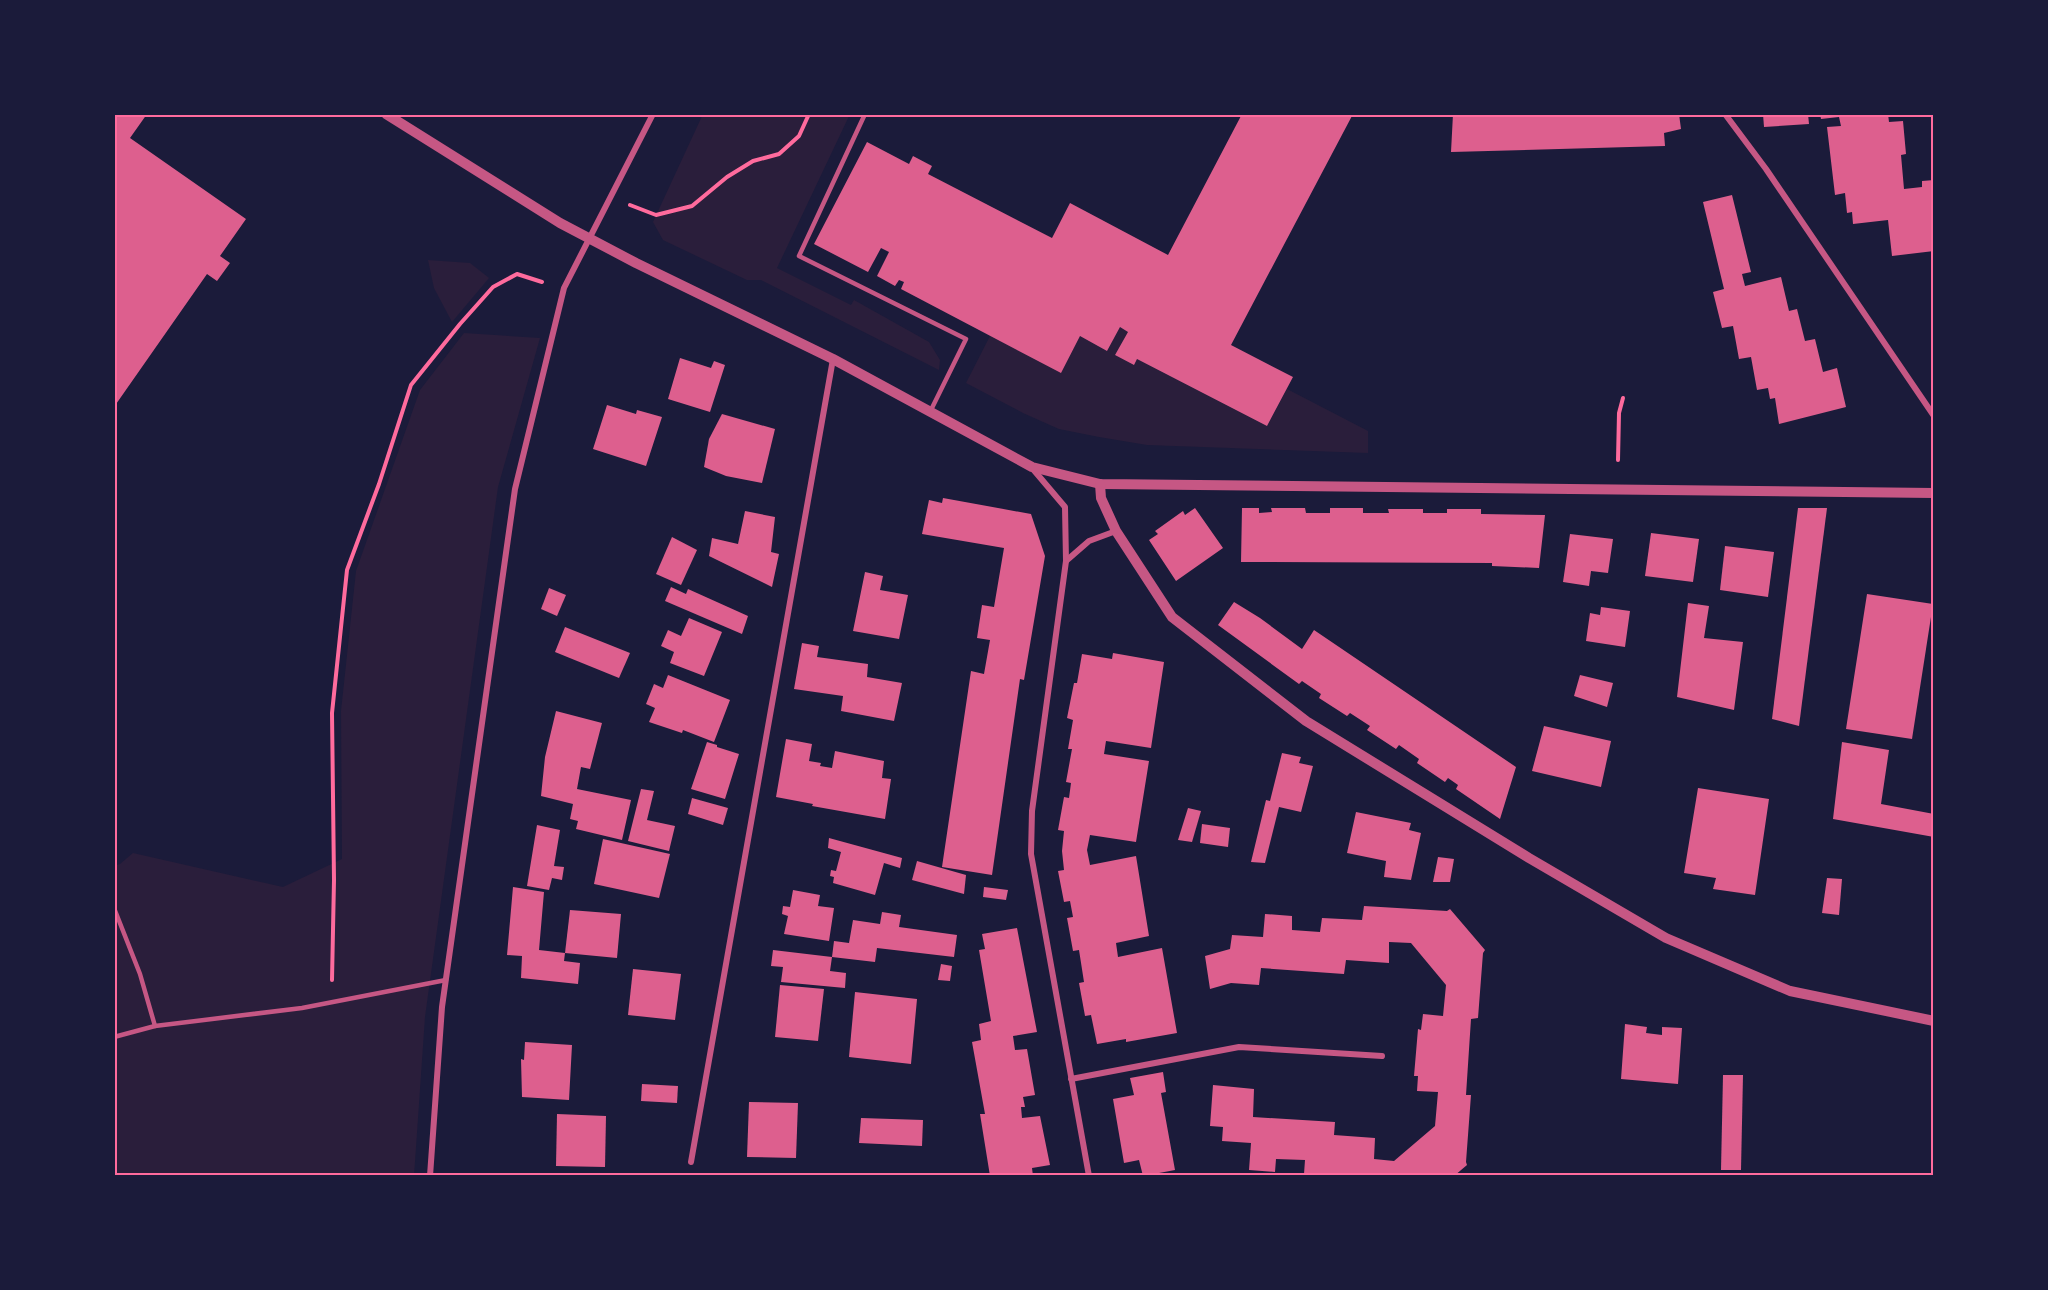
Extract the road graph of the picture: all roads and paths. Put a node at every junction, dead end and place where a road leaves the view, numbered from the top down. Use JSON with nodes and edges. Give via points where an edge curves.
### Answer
{"nodes":[{"id":1,"x":386,"y":114,"type":"edge"},
{"id":2,"x":653,"y":114,"type":"edge"},
{"id":3,"x":809,"y":114,"type":"edge"},
{"id":4,"x":865,"y":114,"type":"edge"},
{"id":5,"x":1725,"y":114,"type":"edge"},
{"id":6,"x":610,"y":198,"type":"junction"},
{"id":7,"x":589,"y":238,"type":"junction"},
{"id":8,"x":564,"y":288,"type":"junction"},
{"id":9,"x":833,"y":360,"type":"junction"},
{"id":10,"x":1623,"y":398,"type":"dead end"},
{"id":11,"x":930,"y":412,"type":"junction"},
{"id":12,"x":1934,"y":416,"type":"edge"},
{"id":13,"x":1618,"y":460,"type":"dead end"},
{"id":14,"x":1032,"y":467,"type":"junction"},
{"id":15,"x":1100,"y":484,"type":"junction"},
{"id":16,"x":1934,"y":493,"type":"edge"},
{"id":17,"x":1116,"y":531,"type":"junction"},
{"id":18,"x":1066,"y":561,"type":"junction"},
{"id":19,"x":114,"y":909,"type":"edge"},
{"id":20,"x":446,"y":980,"type":"junction"},
{"id":21,"x":332,"y":1002,"type":"junction"},
{"id":22,"x":1934,"y":1021,"type":"edge"},
{"id":23,"x":155,"y":1026,"type":"junction"},
{"id":24,"x":114,"y":1037,"type":"edge"},
{"id":25,"x":1382,"y":1056,"type":"dead end"},
{"id":26,"x":1071,"y":1079,"type":"junction"},
{"id":27,"x":691,"y":1162,"type":"dead end"},
{"id":28,"x":430,"y":1176,"type":"edge"},
{"id":29,"x":1089,"y":1176,"type":"edge"}],
"edges":[{"from":1,"to":7,"type":"street"},
{"from":2,"to":6,"type":"street"},
{"from":3,"to":6,"type":"path","via":[[799,136],[779,154],[753,161],[692,206],[656,214]]},
{"from":4,"to":11,"type":"lane","via":[[799,256],[966,339]]},
{"from":5,"to":12,"type":"street"},
{"from":6,"to":7,"type":"street"},
{"from":7,"to":8,"type":"street"},
{"from":7,"to":9,"type":"street"},
{"from":8,"to":20,"type":"street","via":[[515,489]]},
{"from":8,"to":21,"type":"path","via":[[517,274],[493,287],[411,385],[347,570],[332,714]]},
{"from":9,"to":11,"type":"street"},
{"from":9,"to":27,"type":"street"},
{"from":10,"to":13,"type":"path"},
{"from":11,"to":14,"type":"street"},
{"from":14,"to":15,"type":"street"},
{"from":14,"to":18,"type":"street","via":[[1065,507]]},
{"from":15,"to":16,"type":"street"},
{"from":15,"to":17,"type":"street","via":[[1101,498]]},
{"from":17,"to":18,"type":"street","via":[[1089,541]]},
{"from":17,"to":22,"type":"street","via":[[1172,617],[1306,721],[1529,858],[1666,938],[1790,991]]},
{"from":18,"to":26,"type":"street","via":[[1032,811],[1031,854]]},
{"from":19,"to":23,"type":"lane","via":[[140,974]]},
{"from":20,"to":21,"type":"lane"},
{"from":20,"to":28,"type":"street"},
{"from":21,"to":23,"type":"lane"},
{"from":23,"to":24,"type":"lane"},
{"from":25,"to":26,"type":"street","via":[[1239,1047]]},
{"from":26,"to":29,"type":"street"}]}
